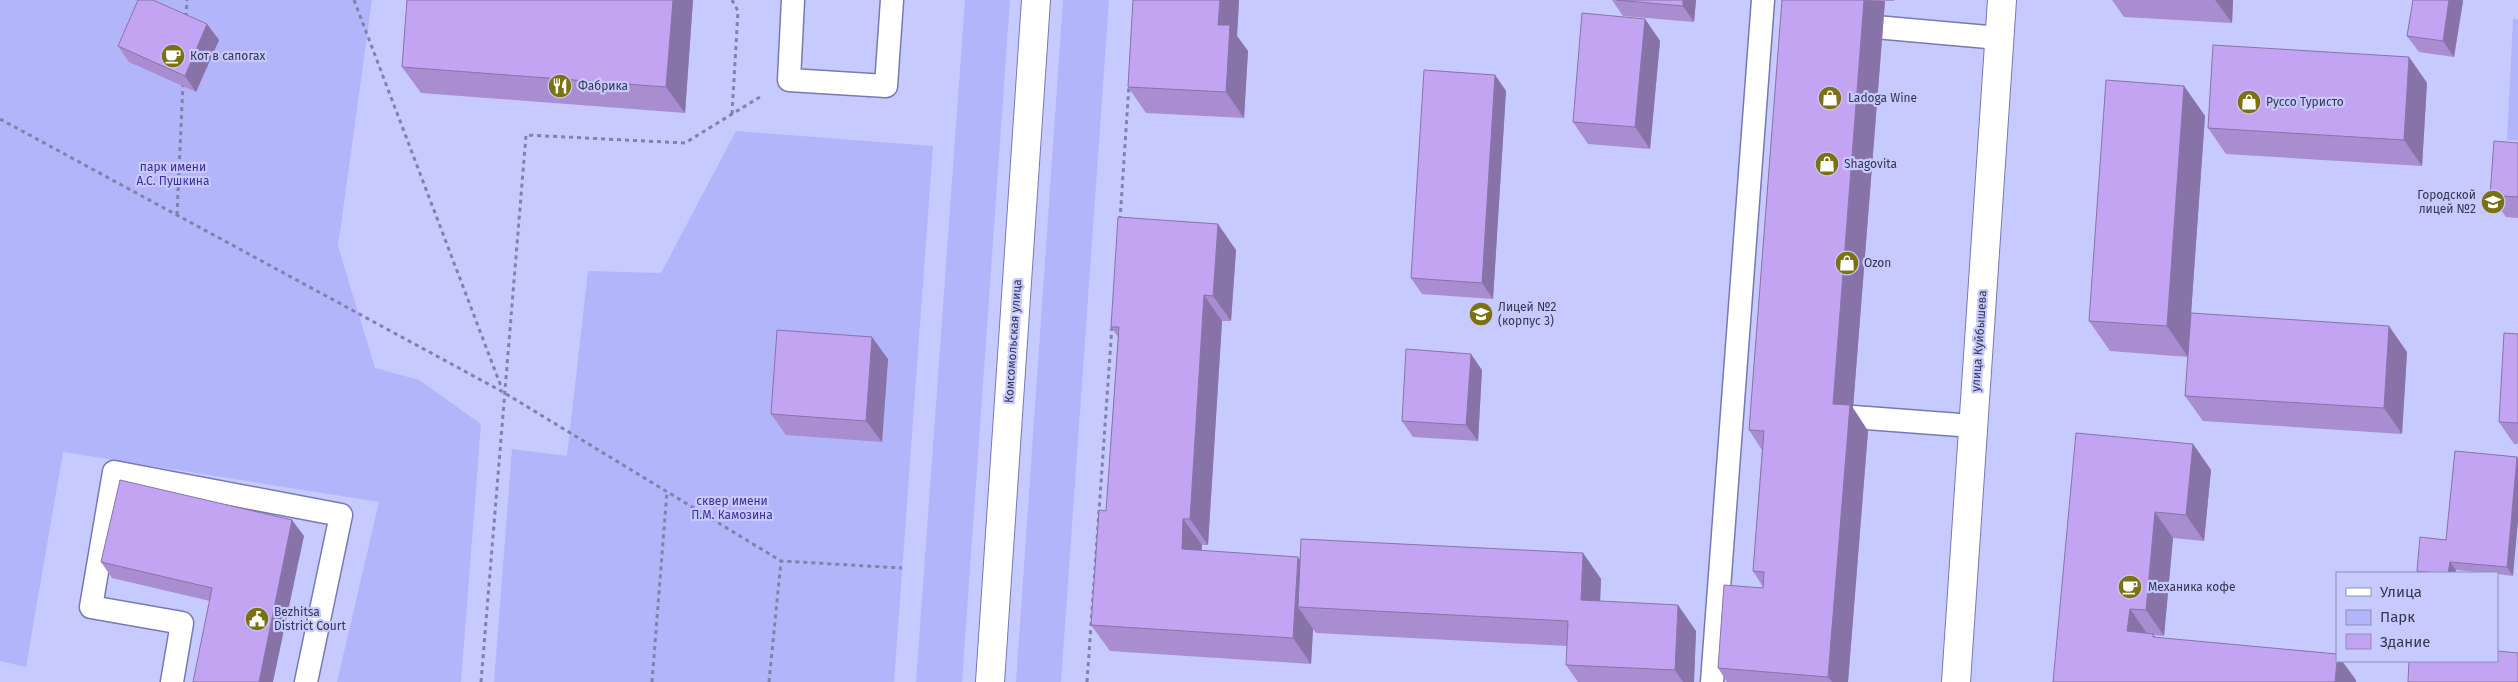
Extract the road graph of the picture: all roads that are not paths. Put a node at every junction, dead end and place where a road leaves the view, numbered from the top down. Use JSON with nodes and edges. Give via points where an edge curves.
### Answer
{"nodes":[{"id":1,"x":793,"y":0,"type":"edge"},
{"id":2,"x":892,"y":0,"type":"edge"},
{"id":3,"x":1036,"y":0,"type":"edge"},
{"id":4,"x":2002,"y":0,"type":"edge"},
{"id":5,"x":1769,"y":12,"type":"edge"},
{"id":6,"x":1831,"y":23,"type":"edge"},
{"id":7,"x":1999,"y":38,"type":"junction"},
{"id":8,"x":1808,"y":414,"type":"edge"},
{"id":9,"x":1974,"y":426,"type":"junction"},
{"id":10,"x":172,"y":682,"type":"edge"},
{"id":11,"x":306,"y":682,"type":"edge"},
{"id":12,"x":990,"y":682,"type":"edge"},
{"id":13,"x":1712,"y":682,"type":"edge"},
{"id":14,"x":1956,"y":682,"type":"edge"}],
"edges":[{"from":1,"to":2,"type":"lane","via":[[789,80],[886,86]]},
{"from":3,"to":12,"type":"main road","name":"Комсомольская улица"},
{"from":4,"to":7,"type":"main road","name":"улица Куйбышева"},
{"from":5,"to":13,"type":"lane","via":[[1741,409]]},
{"from":6,"to":7,"type":"lane"},
{"from":7,"to":9,"type":"main road","name":"улица Куйбышева"},
{"from":8,"to":9,"type":"lane"},
{"from":9,"to":14,"type":"main road","name":"улица Куйбышева"},
{"from":10,"to":11,"type":"lane","via":[[182,623],[90,607],[114,472],[341,515]]}]}
